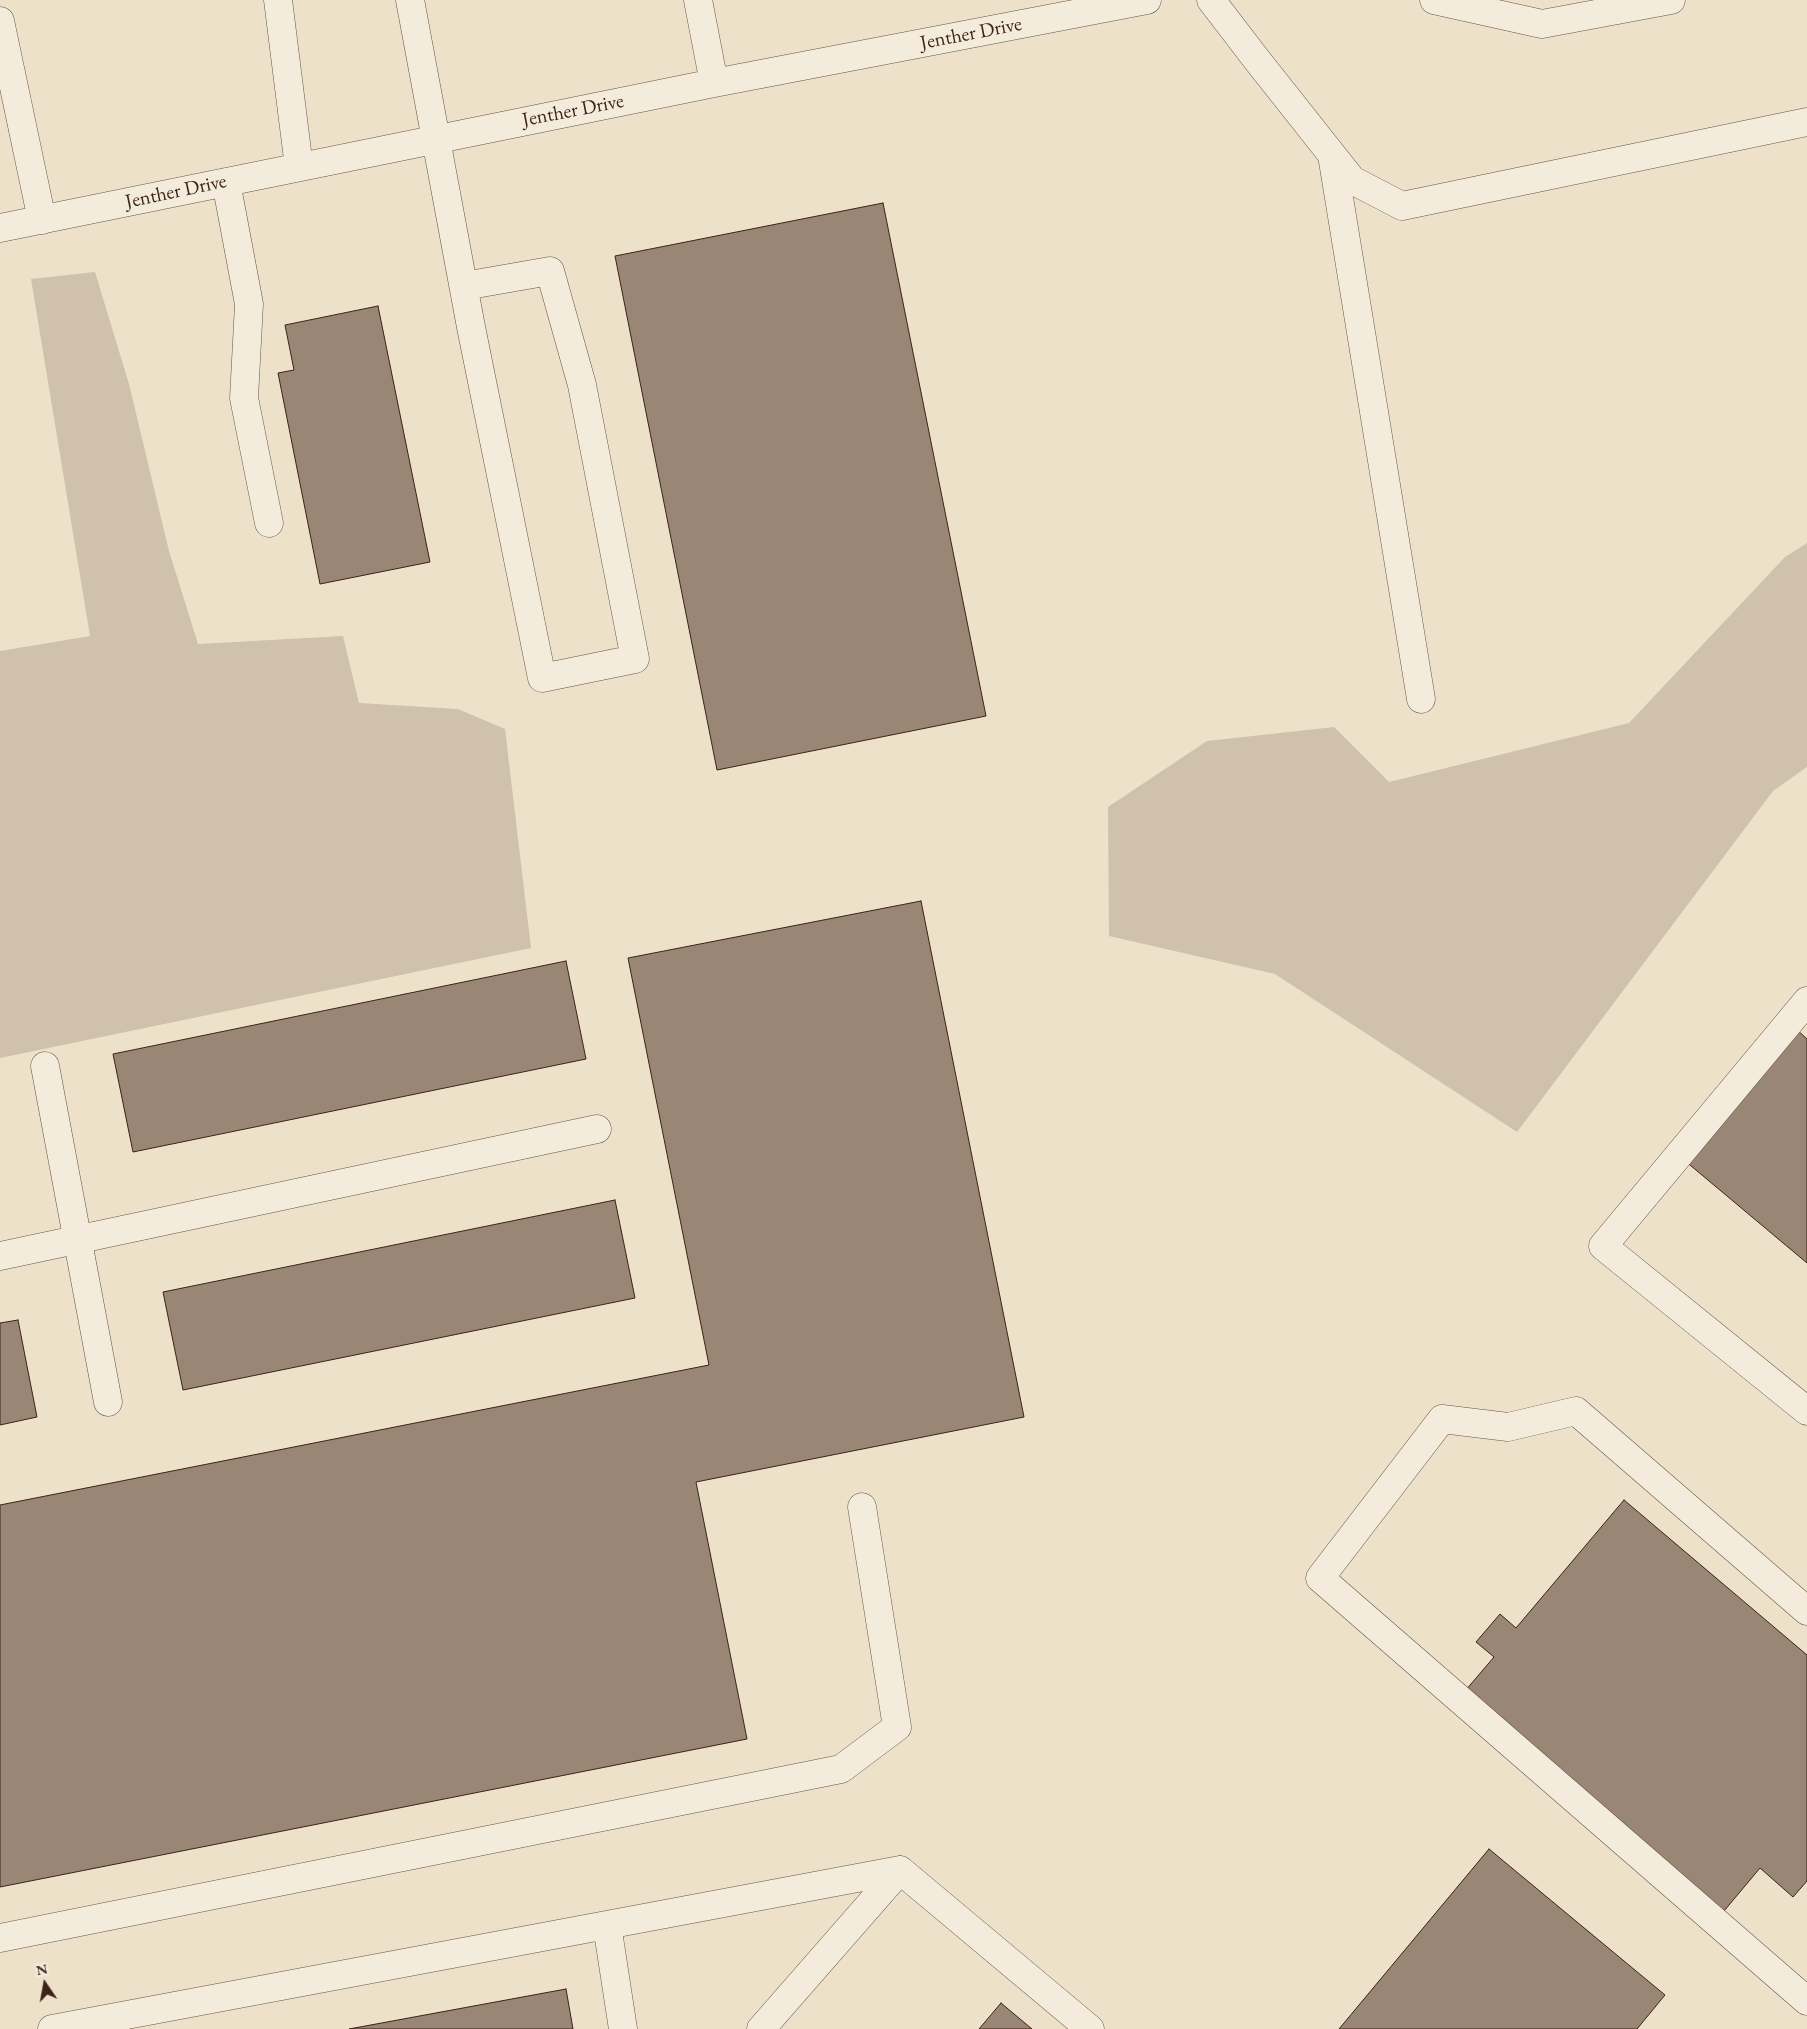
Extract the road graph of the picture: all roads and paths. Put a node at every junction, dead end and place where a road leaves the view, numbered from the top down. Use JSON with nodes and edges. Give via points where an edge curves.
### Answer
{"nodes":[{"id":1,"x":278,"y":0,"type":"edge"},
{"id":2,"x":410,"y":0,"type":"edge"},
{"id":3,"x":698,"y":0,"type":"edge"},
{"id":4,"x":1147,"y":0,"type":"edge"},
{"id":5,"x":1212,"y":0,"type":"edge"},
{"id":6,"x":1434,"y":0,"type":"edge"},
{"id":7,"x":1671,"y":0,"type":"edge"},
{"id":8,"x":1498,"y":7,"type":"edge"},
{"id":9,"x":0,"y":21,"type":"edge"},
{"id":10,"x":714,"y":83,"type":"junction"},
{"id":11,"x":1807,"y":122,"type":"edge"},
{"id":12,"x":437,"y":139,"type":"junction"},
{"id":13,"x":1332,"y":154,"type":"junction"},
{"id":14,"x":298,"y":167,"type":"junction"},
{"id":15,"x":226,"y":182,"type":"junction"},
{"id":16,"x":42,"y":220,"type":"junction"},
{"id":17,"x":0,"y":228,"type":"edge"},
{"id":18,"x":464,"y":286,"type":"junction"},
{"id":19,"x":269,"y":523,"type":"dead end"},
{"id":20,"x":1421,"y":699,"type":"dead end"},
{"id":21,"x":1807,"y":1002,"type":"edge"},
{"id":22,"x":45,"y":1066,"type":"dead end"},
{"id":23,"x":597,"y":1129,"type":"dead end"},
{"id":24,"x":78,"y":1239,"type":"junction"},
{"id":25,"x":0,"y":1256,"type":"edge"},
{"id":26,"x":108,"y":1402,"type":"dead end"},
{"id":27,"x":1807,"y":1411,"type":"edge"},
{"id":28,"x":862,"y":1507,"type":"dead end"},
{"id":29,"x":1807,"y":1611,"type":"edge"},
{"id":30,"x":900,"y":1870,"type":"junction"},
{"id":31,"x":606,"y":1925,"type":"junction"},
{"id":32,"x":0,"y":1938,"type":"edge"},
{"id":33,"x":1807,"y":2001,"type":"edge"},
{"id":34,"x":52,"y":2029,"type":"edge"},
{"id":35,"x":624,"y":2029,"type":"edge"},
{"id":36,"x":761,"y":2029,"type":"edge"},
{"id":37,"x":1090,"y":2029,"type":"edge"}],
"edges":[{"from":1,"to":14,"type":"street"},
{"from":2,"to":12,"type":"street"},
{"from":3,"to":10,"type":"street"},
{"from":4,"to":10,"type":"street","name":"Jenther Drive"},
{"from":5,"to":13,"type":"street"},
{"from":6,"to":8,"type":"street"},
{"from":7,"to":8,"type":"street","via":[[1542,24]]},
{"from":9,"to":16,"type":"street"},
{"from":10,"to":12,"type":"street","name":"Jenther Drive"},
{"from":11,"to":13,"type":"street","via":[[1402,206],[1352,180]]},
{"from":12,"to":14,"type":"street","name":"Jenther Drive"},
{"from":12,"to":18,"type":"street"},
{"from":13,"to":20,"type":"street"},
{"from":14,"to":15,"type":"street","name":"Jenther Drive"},
{"from":15,"to":16,"type":"street","name":"Jenther Drive"},
{"from":15,"to":19,"type":"street","via":[[249,304],[244,398]]},
{"from":16,"to":17,"type":"street","name":"Jenther Drive"},
{"from":18,"to":18,"type":"street","via":[[542,678],[635,659],[582,386],[550,271]]},
{"from":21,"to":27,"type":"street","via":[[1603,1246]]},
{"from":22,"to":24,"type":"street"},
{"from":23,"to":24,"type":"street"},
{"from":24,"to":25,"type":"street"},
{"from":24,"to":26,"type":"street"},
{"from":28,"to":32,"type":"street","via":[[898,1727],[841,1769]]},
{"from":29,"to":33,"type":"street","via":[[1576,1411],[1508,1427],[1442,1419],[1320,1578]]},
{"from":30,"to":31,"type":"street"},
{"from":30,"to":36,"type":"street"},
{"from":30,"to":37,"type":"street"},
{"from":31,"to":34,"type":"street"},
{"from":31,"to":35,"type":"street"}]}
